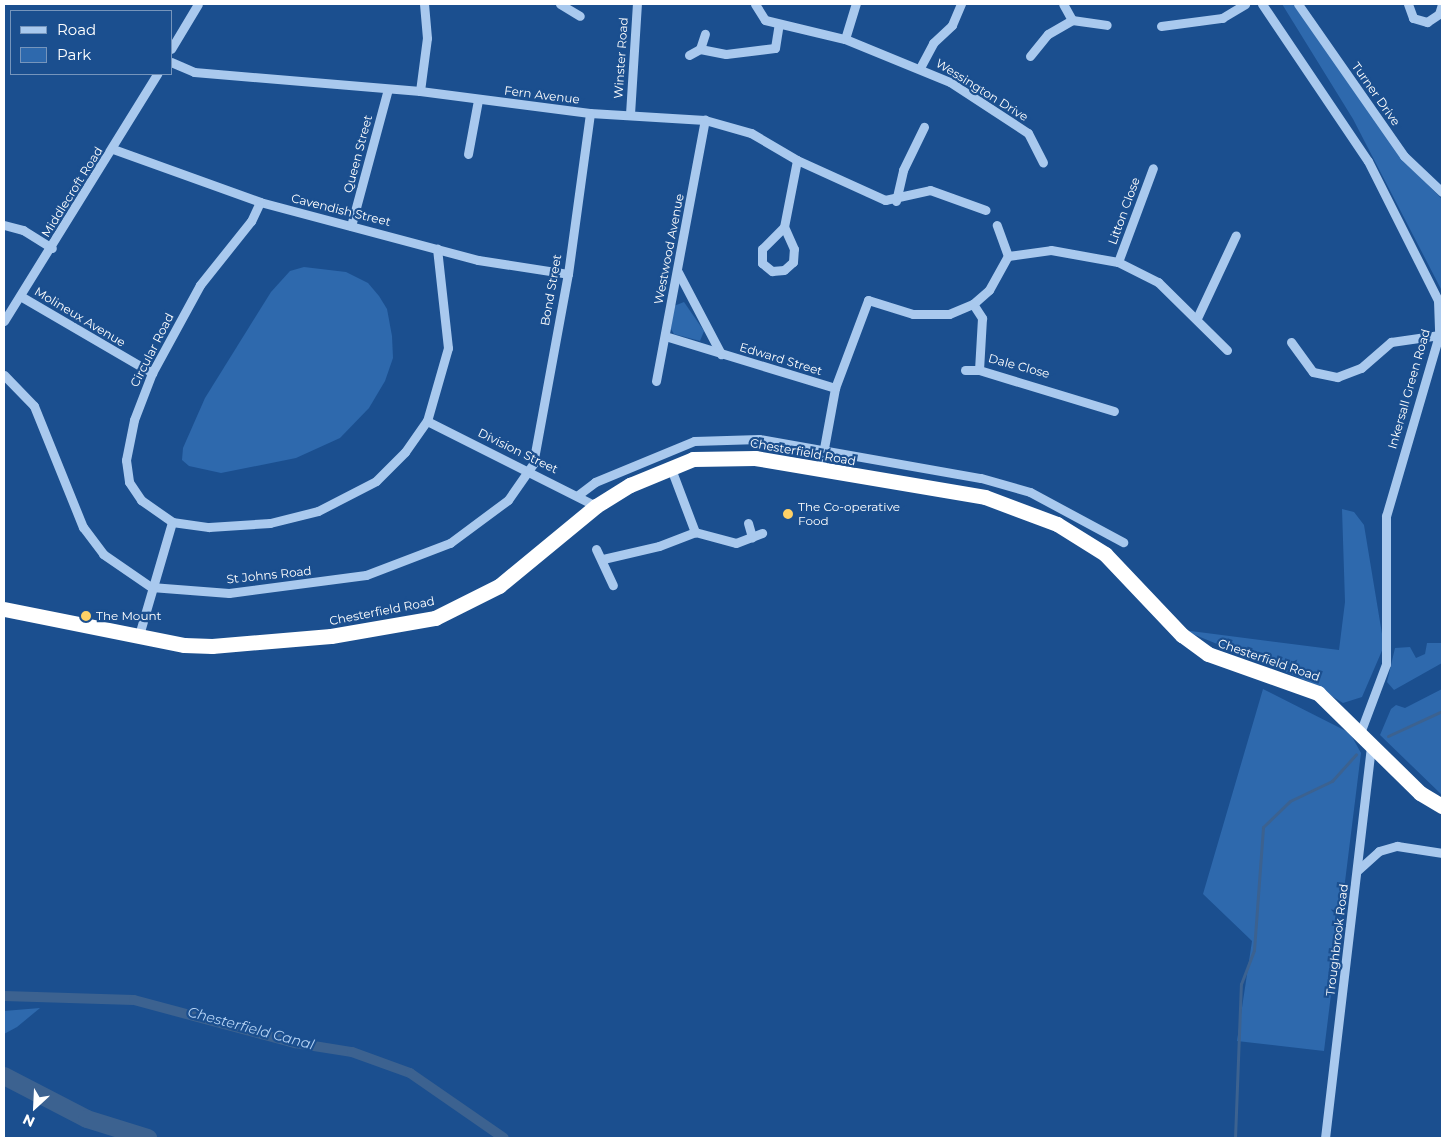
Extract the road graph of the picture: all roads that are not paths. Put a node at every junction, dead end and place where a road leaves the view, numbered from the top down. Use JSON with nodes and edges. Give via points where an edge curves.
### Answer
{"nodes":[{"id":1,"x":198,"y":4,"type":"edge"},
{"id":2,"x":424,"y":4,"type":"edge"},
{"id":3,"x":637,"y":4,"type":"edge"},
{"id":4,"x":755,"y":4,"type":"edge"},
{"id":5,"x":856,"y":4,"type":"edge"},
{"id":6,"x":961,"y":4,"type":"edge"},
{"id":7,"x":1063,"y":4,"type":"edge"},
{"id":8,"x":1245,"y":4,"type":"edge"},
{"id":9,"x":1262,"y":4,"type":"edge"},
{"id":10,"x":1298,"y":4,"type":"edge"},
{"id":11,"x":1408,"y":4,"type":"edge"},
{"id":12,"x":1442,"y":4,"type":"edge"},
{"id":13,"x":566,"y":5,"type":"edge"},
{"id":14,"x":580,"y":16,"type":"dead end"},
{"id":15,"x":1072,"y":20,"type":"junction"},
{"id":16,"x":779,"y":24,"type":"junction"},
{"id":17,"x":1107,"y":25,"type":"dead end"},
{"id":18,"x":1161,"y":26,"type":"dead end"},
{"id":19,"x":705,"y":34,"type":"dead end"},
{"id":20,"x":845,"y":39,"type":"junction"},
{"id":21,"x":172,"y":47,"type":"edge"},
{"id":22,"x":700,"y":49,"type":"junction"},
{"id":23,"x":689,"y":55,"type":"dead end"},
{"id":24,"x":1030,"y":56,"type":"dead end"},
{"id":25,"x":172,"y":62,"type":"edge"},
{"id":26,"x":921,"y":66,"type":"junction"},
{"id":27,"x":156,"y":75,"type":"edge"},
{"id":28,"x":388,"y":89,"type":"junction"},
{"id":29,"x":420,"y":92,"type":"junction"},
{"id":30,"x":478,"y":100,"type":"junction"},
{"id":31,"x":590,"y":113,"type":"junction"},
{"id":32,"x":630,"y":114,"type":"junction"},
{"id":33,"x":705,"y":120,"type":"junction"},
{"id":34,"x":924,"y":127,"type":"dead end"},
{"id":35,"x":113,"y":149,"type":"junction"},
{"id":36,"x":468,"y":154,"type":"dead end"},
{"id":37,"x":797,"y":160,"type":"junction"},
{"id":38,"x":1043,"y":162,"type":"dead end"},
{"id":39,"x":1153,"y":168,"type":"dead end"},
{"id":40,"x":1442,"y":192,"type":"edge"},
{"id":41,"x":896,"y":201,"type":"junction"},
{"id":42,"x":260,"y":202,"type":"junction"},
{"id":43,"x":986,"y":210,"type":"dead end"},
{"id":44,"x":4,"y":225,"type":"edge"},
{"id":45,"x":997,"y":225,"type":"dead end"},
{"id":46,"x":351,"y":226,"type":"junction"},
{"id":47,"x":784,"y":227,"type":"junction"},
{"id":48,"x":1236,"y":235,"type":"dead end"},
{"id":49,"x":52,"y":248,"type":"junction"},
{"id":50,"x":438,"y":249,"type":"junction"},
{"id":51,"x":1008,"y":256,"type":"junction"},
{"id":52,"x":1118,"y":262,"type":"junction"},
{"id":53,"x":678,"y":272,"type":"junction"},
{"id":54,"x":568,"y":274,"type":"junction"},
{"id":55,"x":22,"y":296,"type":"junction"},
{"id":56,"x":974,"y":304,"type":"junction"},
{"id":57,"x":1198,"y":316,"type":"junction"},
{"id":58,"x":4,"y":321,"type":"edge"},
{"id":59,"x":1439,"y":335,"type":"junction"},
{"id":60,"x":665,"y":336,"type":"junction"},
{"id":61,"x":1291,"y":342,"type":"dead end"},
{"id":62,"x":1227,"y":350,"type":"dead end"},
{"id":63,"x":721,"y":354,"type":"junction"},
{"id":64,"x":965,"y":370,"type":"dead end"},
{"id":65,"x":980,"y":370,"type":"junction"},
{"id":66,"x":152,"y":373,"type":"junction"},
{"id":67,"x":4,"y":375,"type":"edge"},
{"id":68,"x":656,"y":382,"type":"dead end"},
{"id":69,"x":835,"y":388,"type":"junction"},
{"id":70,"x":1114,"y":411,"type":"dead end"},
{"id":71,"x":427,"y":421,"type":"junction"},
{"id":72,"x":822,"y":449,"type":"junction"},
{"id":73,"x":670,"y":466,"type":"junction"},
{"id":74,"x":529,"y":469,"type":"junction"},
{"id":75,"x":820,"y":470,"type":"junction"},
{"id":76,"x":578,"y":495,"type":"junction"},
{"id":77,"x":596,"y":506,"type":"junction"},
{"id":78,"x":172,"y":522,"type":"junction"},
{"id":79,"x":748,"y":523,"type":"dead end"},
{"id":80,"x":695,"y":532,"type":"junction"},
{"id":81,"x":762,"y":533,"type":"dead end"},
{"id":82,"x":752,"y":537,"type":"junction"},
{"id":83,"x":1123,"y":542,"type":"dead end"},
{"id":84,"x":596,"y":548,"type":"dead end"},
{"id":85,"x":603,"y":559,"type":"junction"},
{"id":86,"x":613,"y":585,"type":"dead end"},
{"id":87,"x":150,"y":587,"type":"junction"},
{"id":88,"x":4,"y":609,"type":"edge"},
{"id":89,"x":139,"y":635,"type":"junction"},
{"id":90,"x":1360,"y":733,"type":"junction"},
{"id":91,"x":1370,"y":746,"type":"junction"},
{"id":92,"x":1442,"y":806,"type":"edge"},
{"id":93,"x":1442,"y":853,"type":"edge"},
{"id":94,"x":1358,"y":870,"type":"junction"},
{"id":95,"x":1325,"y":1138,"type":"edge"}],
"edges":[{"from":1,"to":21,"type":"street"},
{"from":2,"to":29,"type":"street","via":[[427,38]]},
{"from":3,"to":32,"type":"street","name":"Winster Road"},
{"from":4,"to":16,"type":"street","via":[[765,20]]},
{"from":5,"to":20,"type":"street"},
{"from":6,"to":26,"type":"street","via":[[952,25],[933,43]]},
{"from":7,"to":15,"type":"street"},
{"from":8,"to":18,"type":"street","via":[[1222,18]]},
{"from":9,"to":59,"type":"street","name":"Inkersall Green Road","via":[[1368,161],[1438,300]]},
{"from":10,"to":40,"type":"street","name":"Turner Drive","via":[[1404,156]]},
{"from":11,"to":12,"type":"street","via":[[1413,18],[1427,22],[1439,14]]},
{"from":13,"to":14,"type":"street"},
{"from":15,"to":17,"type":"street"},
{"from":15,"to":24,"type":"street","via":[[1048,34]]},
{"from":16,"to":20,"type":"street","name":"Wessington Drive"},
{"from":16,"to":22,"type":"street","via":[[775,48],[744,54]]},
{"from":19,"to":22,"type":"street"},
{"from":20,"to":26,"type":"street","name":"Wessington Drive"},
{"from":22,"to":23,"type":"street"},
{"from":25,"to":28,"type":"street","name":"Fern Avenue","via":[[194,72]]},
{"from":26,"to":38,"type":"street","name":"Wessington Drive","via":[[1028,133]]},
{"from":27,"to":35,"type":"street","name":"Middlecroft Road"},
{"from":28,"to":29,"type":"street","name":"Fern Avenue"},
{"from":28,"to":46,"type":"street","name":"Queen Street"},
{"from":29,"to":30,"type":"street","name":"Fern Avenue"},
{"from":30,"to":31,"type":"street","name":"Fern Avenue"},
{"from":30,"to":36,"type":"street"},
{"from":31,"to":32,"type":"street","name":"Fern Avenue"},
{"from":31,"to":54,"type":"street","name":"Bond Street"},
{"from":32,"to":33,"type":"street","name":"Fern Avenue"},
{"from":33,"to":37,"type":"street","name":"Fern Avenue","via":[[751,133]]},
{"from":33,"to":53,"type":"street","name":"Westwood Avenue"},
{"from":34,"to":41,"type":"street","via":[[903,170]]},
{"from":35,"to":42,"type":"street","name":"Cavendish Street"},
{"from":35,"to":49,"type":"street","name":"Middlecroft Road"},
{"from":37,"to":41,"type":"street","name":"Fern Avenue","via":[[885,200]]},
{"from":37,"to":47,"type":"street"},
{"from":39,"to":52,"type":"street","name":"Litton Close"},
{"from":41,"to":43,"type":"street","via":[[930,190]]},
{"from":42,"to":46,"type":"street","name":"Cavendish Street"},
{"from":42,"to":66,"type":"street","name":"Circular Road","via":[[251,221],[200,285]]},
{"from":44,"to":49,"type":"street","via":[[23,230]]},
{"from":45,"to":51,"type":"street"},
{"from":46,"to":50,"type":"street","name":"Cavendish Street"},
{"from":47,"to":47,"type":"street","via":[[794,249],[793,262],[784,270],[772,271],[762,263],[762,249]]},
{"from":48,"to":57,"type":"street"},
{"from":49,"to":55,"type":"street","name":"Middlecroft Road"},
{"from":50,"to":54,"type":"street","name":"Cavendish Street"},
{"from":50,"to":71,"type":"street","name":"Circular Road","via":[[448,348]]},
{"from":51,"to":52,"type":"street","via":[[1051,250]]},
{"from":51,"to":56,"type":"street","via":[[989,290]]},
{"from":52,"to":57,"type":"street","via":[[1158,282]]},
{"from":53,"to":60,"type":"street","name":"Westwood Avenue"},
{"from":53,"to":63,"type":"street","name":"Edward Street"},
{"from":54,"to":74,"type":"street","name":"Bond Street"},
{"from":55,"to":58,"type":"street","name":"Middlecroft Road"},
{"from":55,"to":66,"type":"street","name":"Molineux Avenue"},
{"from":56,"to":65,"type":"street","name":"Dale Close","via":[[982,318]]},
{"from":56,"to":69,"type":"street","via":[[949,314],[913,314],[868,300]]},
{"from":57,"to":62,"type":"street"},
{"from":59,"to":61,"type":"street","via":[[1391,342],[1361,368],[1337,377],[1313,372]]},
{"from":59,"to":90,"type":"street","name":"Inkersall Green Road","via":[[1386,516],[1386,664]]},
{"from":60,"to":63,"type":"street"},
{"from":60,"to":68,"type":"street","name":"Westwood Avenue"},
{"from":63,"to":69,"type":"street","name":"Edward Street"},
{"from":64,"to":65,"type":"street"},
{"from":65,"to":70,"type":"street","name":"Dale Close"},
{"from":66,"to":78,"type":"street","name":"Circular Road","via":[[126,460],[129,482],[141,500]]},
{"from":67,"to":87,"type":"street","via":[[34,406],[83,527],[103,554]]},
{"from":69,"to":72,"type":"street"},
{"from":71,"to":74,"type":"street","name":"Division Street"},
{"from":71,"to":78,"type":"street","name":"Circular Road","via":[[376,481],[318,512],[270,523],[209,527]]},
{"from":72,"to":75,"type":"street"},
{"from":72,"to":76,"type":"street","name":"Chesterfield Road","via":[[734,438],[694,441],[595,482]]},
{"from":72,"to":83,"type":"street","name":"Chesterfield Road","via":[[981,478],[1030,492]]},
{"from":73,"to":75,"type":"highway","name":"Chesterfield Road","via":[[716,456]]},
{"from":73,"to":77,"type":"highway","name":"Chesterfield Road"},
{"from":73,"to":80,"type":"street"},
{"from":74,"to":76,"type":"street","name":"Division Street"},
{"from":74,"to":87,"type":"street","name":"St Johns Road","via":[[508,500],[450,543],[366,576],[229,593]]},
{"from":75,"to":90,"type":"highway","name":"Chesterfield Road","via":[[985,497],[1057,524],[1105,554],[1182,635],[1208,654],[1318,693]]},
{"from":76,"to":77,"type":"street","name":"Division Street"},
{"from":77,"to":89,"type":"highway","name":"Chesterfield Road","via":[[499,586],[436,618],[258,643],[184,644]]},
{"from":78,"to":87,"type":"street"},
{"from":79,"to":82,"type":"street"},
{"from":80,"to":82,"type":"street","via":[[736,543]]},
{"from":80,"to":85,"type":"street","via":[[659,546]]},
{"from":81,"to":82,"type":"street"},
{"from":84,"to":85,"type":"street"},
{"from":85,"to":86,"type":"street"},
{"from":87,"to":89,"type":"street"},
{"from":88,"to":89,"type":"highway","name":"Chesterfield Road"},
{"from":90,"to":91,"type":"highway","name":"Chesterfield Road"},
{"from":91,"to":92,"type":"highway","name":"Chesterfield Road","via":[[1420,794]]},
{"from":91,"to":94,"type":"street","name":"Troughbrook Road","via":[[1360,812]]},
{"from":93,"to":94,"type":"street","via":[[1397,846],[1379,851]]},
{"from":94,"to":95,"type":"street","name":"Troughbrook Road"}]}
